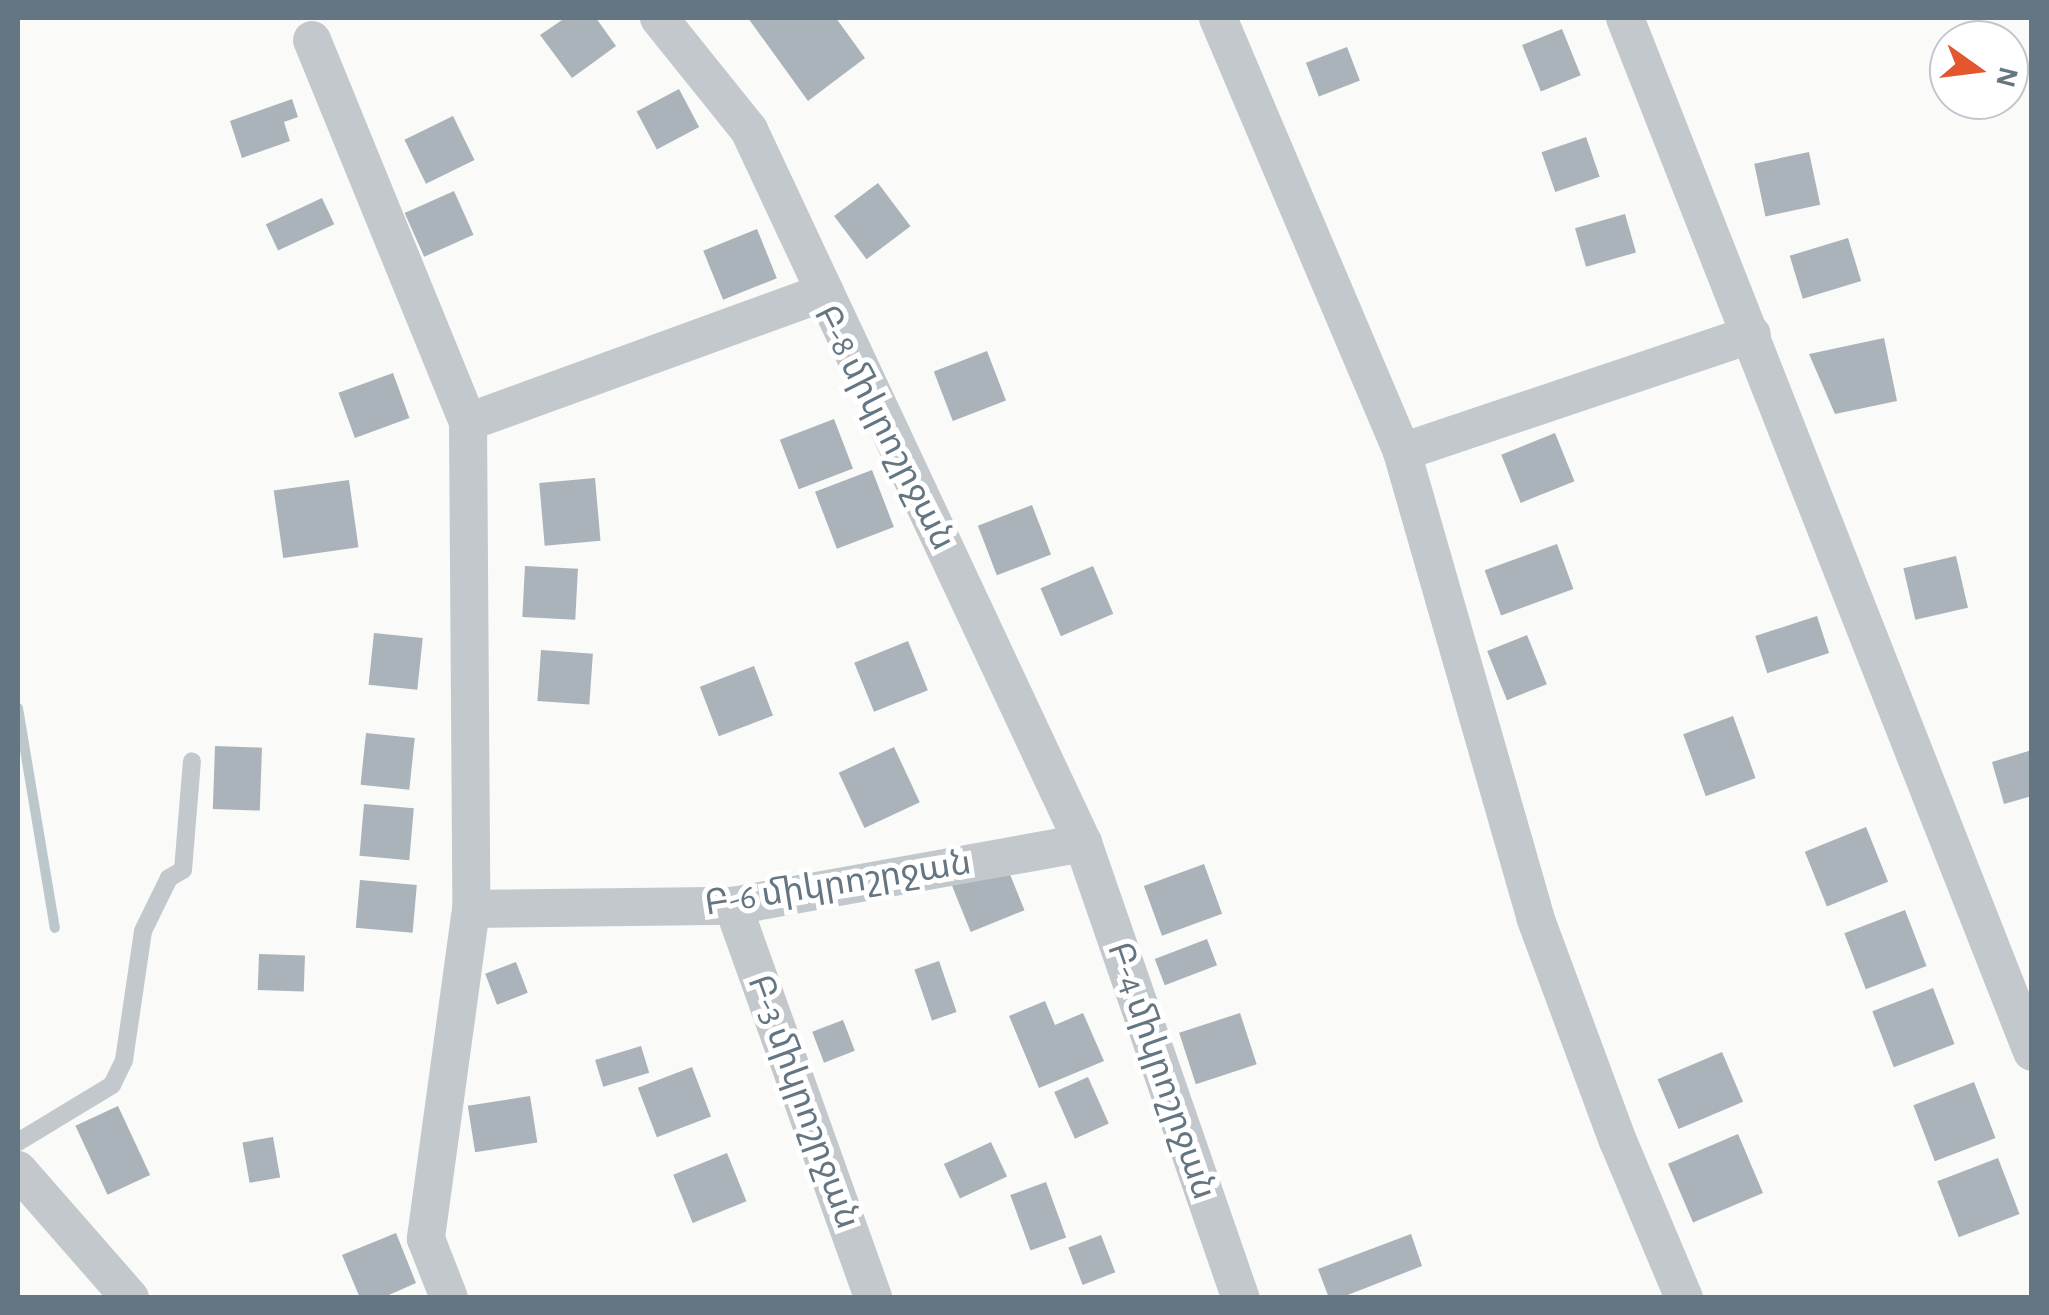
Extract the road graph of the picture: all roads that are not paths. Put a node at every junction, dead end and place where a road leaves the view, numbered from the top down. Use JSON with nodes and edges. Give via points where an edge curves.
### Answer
{"nodes":[{"id":1,"x":659,"y":18,"type":"edge"},
{"id":2,"x":1218,"y":18,"type":"edge"},
{"id":3,"x":1625,"y":18,"type":"edge"},
{"id":4,"x":312,"y":40,"type":"dead end"},
{"id":5,"x":825,"y":292,"type":"junction"},
{"id":6,"x":1752,"y":334,"type":"junction"},
{"id":7,"x":468,"y":422,"type":"junction"},
{"id":8,"x":1402,"y":452,"type":"junction"},
{"id":9,"x":192,"y":761,"type":"dead end"},
{"id":10,"x":1082,"y":844,"type":"junction"},
{"id":11,"x":733,"y":906,"type":"junction"},
{"id":12,"x":471,"y":909,"type":"junction"},
{"id":13,"x":2032,"y":1052,"type":"edge"},
{"id":14,"x":18,"y":1142,"type":"edge"},
{"id":15,"x":18,"y":1170,"type":"edge"},
{"id":16,"x":130,"y":1298,"type":"edge"},
{"id":17,"x":450,"y":1298,"type":"edge"},
{"id":18,"x":873,"y":1298,"type":"edge"},
{"id":19,"x":1241,"y":1298,"type":"edge"},
{"id":20,"x":1684,"y":1298,"type":"edge"}],
"edges":[{"from":1,"to":5,"type":"street","via":[[750,130]]},
{"from":2,"to":8,"type":"street"},
{"from":3,"to":6,"type":"street"},
{"from":4,"to":7,"type":"street"},
{"from":5,"to":7,"type":"street","name":"Բ-8 միկրոշրջան"},
{"from":5,"to":10,"type":"street","name":"Բ-8 միկրոշրջան"},
{"from":6,"to":8,"type":"street"},
{"from":6,"to":13,"type":"street"},
{"from":7,"to":12,"type":"street"},
{"from":8,"to":20,"type":"street","via":[[1534,917]]},
{"from":9,"to":14,"type":"lane","via":[[183,870],[169,878],[144,931],[118,1072],[112,1085]]},
{"from":10,"to":11,"type":"street","name":"Բ-6 միկրոշրջան"},
{"from":10,"to":19,"type":"street","name":"Բ-4 միկրոշրջան"},
{"from":11,"to":12,"type":"street","name":"Բ-6 միկրոշրջան"},
{"from":11,"to":18,"type":"street","name":"Բ-3 միկրոշրջան"},
{"from":12,"to":17,"type":"street","via":[[426,1239]]},
{"from":15,"to":16,"type":"street"}]}
